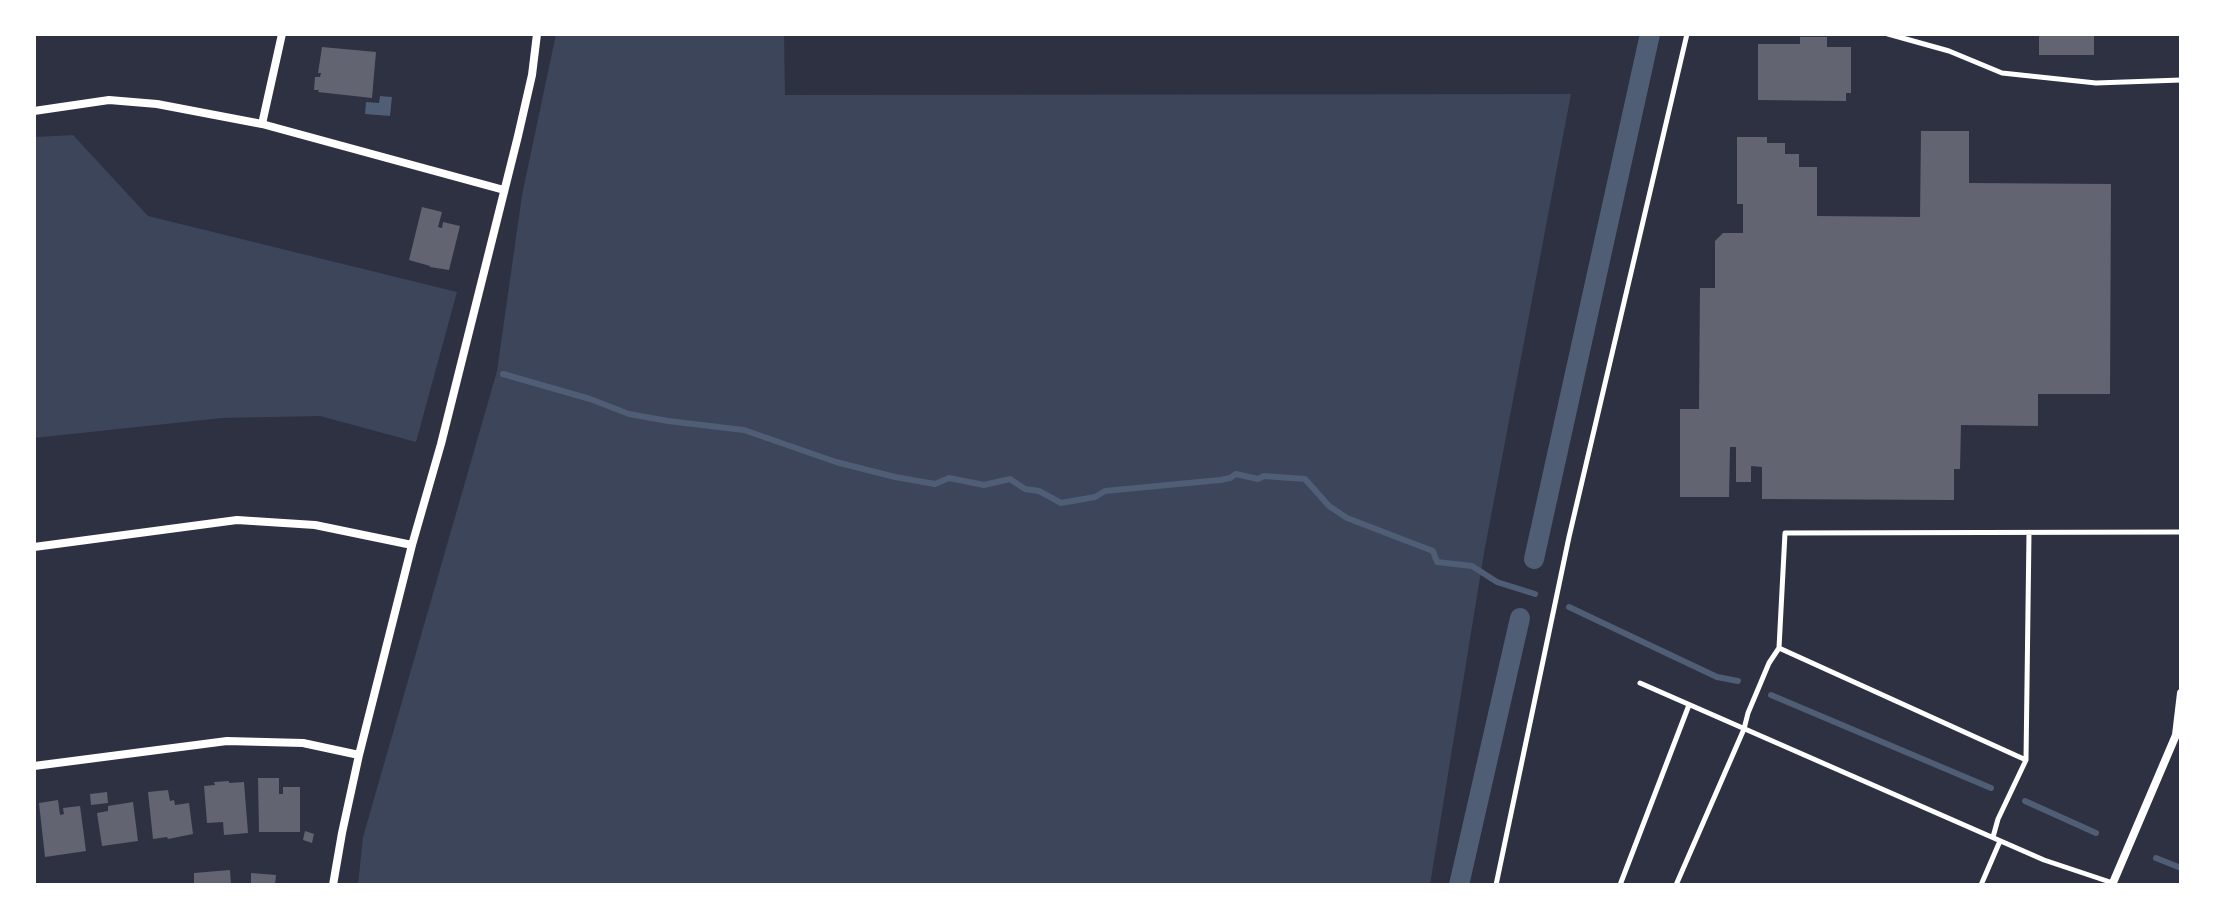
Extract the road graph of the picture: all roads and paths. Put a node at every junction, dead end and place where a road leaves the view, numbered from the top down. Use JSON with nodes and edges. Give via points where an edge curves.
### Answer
{"nodes":[{"id":1,"x":282,"y":34,"type":"edge"},
{"id":2,"x":537,"y":34,"type":"edge"},
{"id":3,"x":1687,"y":34,"type":"edge"},
{"id":4,"x":1888,"y":34,"type":"edge"},
{"id":5,"x":2181,"y":80,"type":"edge"},
{"id":6,"x":34,"y":111,"type":"edge"},
{"id":7,"x":262,"y":124,"type":"junction"},
{"id":8,"x":504,"y":190,"type":"junction"},
{"id":9,"x":2181,"y":532,"type":"edge"},
{"id":10,"x":2029,"y":533,"type":"junction"},
{"id":11,"x":412,"y":545,"type":"junction"},
{"id":12,"x":34,"y":547,"type":"edge"},
{"id":13,"x":1779,"y":648,"type":"junction"},
{"id":14,"x":1640,"y":683,"type":"dead end"},
{"id":15,"x":2181,"y":693,"type":"edge"},
{"id":16,"x":1689,"y":705,"type":"junction"},
{"id":17,"x":1744,"y":729,"type":"junction"},
{"id":18,"x":359,"y":755,"type":"junction"},
{"id":19,"x":2026,"y":760,"type":"junction"},
{"id":20,"x":34,"y":766,"type":"edge"},
{"id":21,"x":1993,"y":837,"type":"junction"},
{"id":22,"x":2000,"y":841,"type":"junction"},
{"id":23,"x":2112,"y":884,"type":"edge"},
{"id":24,"x":333,"y":885,"type":"edge"},
{"id":25,"x":1496,"y":885,"type":"edge"},
{"id":26,"x":1620,"y":885,"type":"edge"},
{"id":27,"x":1676,"y":885,"type":"edge"},
{"id":28,"x":1981,"y":885,"type":"edge"}],
"edges":[{"from":1,"to":7,"type":"street"},
{"from":2,"to":8,"type":"street"},
{"from":3,"to":25,"type":"lane","via":[[1569,537]]},
{"from":4,"to":5,"type":"lane","via":[[2002,73],[2096,83]]},
{"from":6,"to":7,"type":"street","via":[[109,100]]},
{"from":7,"to":8,"type":"street"},
{"from":8,"to":11,"type":"street"},
{"from":9,"to":10,"type":"lane"},
{"from":10,"to":13,"type":"lane","via":[[1785,533]]},
{"from":10,"to":19,"type":"lane"},
{"from":11,"to":12,"type":"street","via":[[315,525],[237,520]]},
{"from":11,"to":18,"type":"street"},
{"from":13,"to":17,"type":"lane"},
{"from":13,"to":19,"type":"lane"},
{"from":14,"to":16,"type":"lane"},
{"from":15,"to":23,"type":"street","via":[[2176,735]]},
{"from":16,"to":17,"type":"lane"},
{"from":16,"to":26,"type":"lane"},
{"from":17,"to":21,"type":"lane"},
{"from":17,"to":27,"type":"lane"},
{"from":18,"to":20,"type":"street","via":[[303,743],[227,741]]},
{"from":18,"to":24,"type":"street"},
{"from":19,"to":21,"type":"lane"},
{"from":21,"to":22,"type":"lane"},
{"from":22,"to":23,"type":"lane"},
{"from":22,"to":28,"type":"lane"}]}
